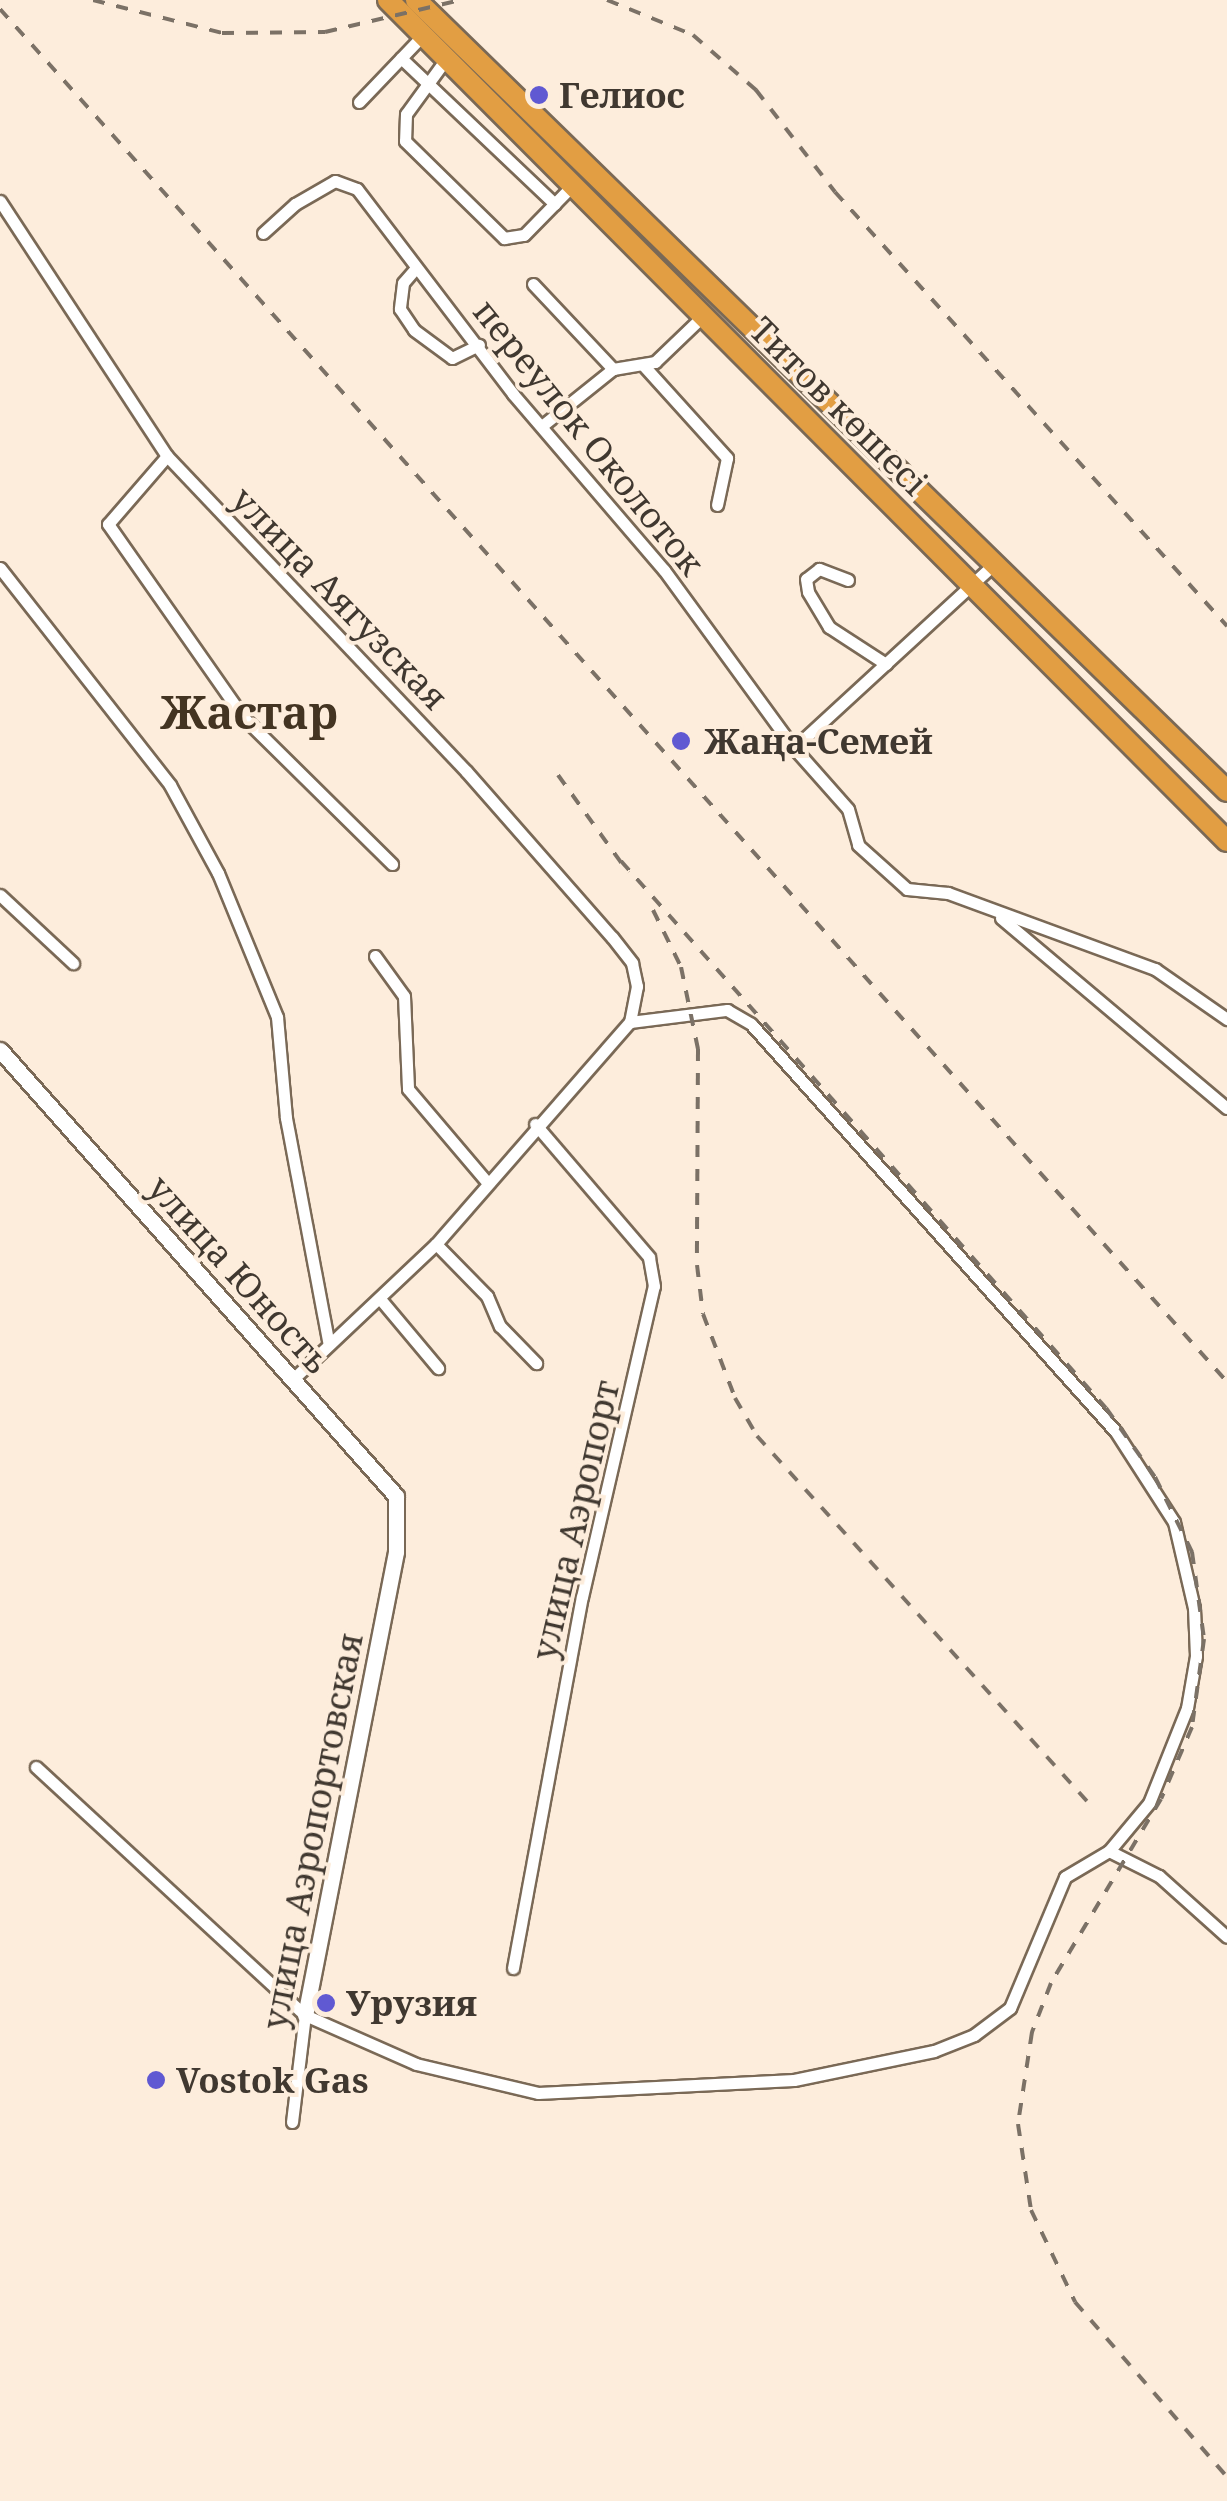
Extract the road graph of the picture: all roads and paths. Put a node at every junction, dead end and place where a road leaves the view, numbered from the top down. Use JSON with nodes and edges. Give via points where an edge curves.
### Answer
{"nodes":[{"id":1,"x":388,"y":0,"type":"edge"},
{"id":2,"x":415,"y":9,"type":"edge"},
{"id":3,"x":422,"y":36,"type":"junction"},
{"id":4,"x":401,"y":58,"type":"junction"},
{"id":5,"x":446,"y":59,"type":"junction"},
{"id":6,"x":429,"y":84,"type":"junction"},
{"id":7,"x":360,"y":102,"type":"dead end"},
{"id":8,"x":572,"y":186,"type":"junction"},
{"id":9,"x":0,"y":201,"type":"edge"},
{"id":10,"x":555,"y":204,"type":"junction"},
{"id":11,"x":263,"y":233,"type":"dead end"},
{"id":12,"x":415,"y":269,"type":"junction"},
{"id":13,"x":533,"y":284,"type":"dead end"},
{"id":14,"x":703,"y":316,"type":"junction"},
{"id":15,"x":479,"y":345,"type":"junction"},
{"id":16,"x":644,"y":366,"type":"junction"},
{"id":17,"x":613,"y":369,"type":"junction"},
{"id":18,"x":543,"y":425,"type":"junction"},
{"id":19,"x":167,"y":456,"type":"junction"},
{"id":20,"x":717,"y":505,"type":"dead end"},
{"id":21,"x":996,"y":562,"type":"junction"},
{"id":22,"x":0,"y":568,"type":"edge"},
{"id":23,"x":848,"y":580,"type":"dead end"},
{"id":24,"x":972,"y":585,"type":"junction"},
{"id":25,"x":886,"y":664,"type":"junction"},
{"id":26,"x":794,"y":748,"type":"junction"},
{"id":27,"x":1227,"y":791,"type":"edge"},
{"id":28,"x":1227,"y":841,"type":"edge"},
{"id":29,"x":392,"y":864,"type":"dead end"},
{"id":30,"x":0,"y":895,"type":"edge"},
{"id":31,"x":998,"y":916,"type":"junction"},
{"id":32,"x":375,"y":956,"type":"dead end"},
{"id":33,"x":73,"y":963,"type":"dead end"},
{"id":34,"x":1227,"y":1019,"type":"edge"},
{"id":35,"x":630,"y":1022,"type":"junction"},
{"id":36,"x":0,"y":1050,"type":"edge"},
{"id":37,"x":1227,"y":1108,"type":"edge"},
{"id":38,"x":535,"y":1124,"type":"junction"},
{"id":39,"x":487,"y":1182,"type":"junction"},
{"id":40,"x":436,"y":1244,"type":"junction"},
{"id":41,"x":381,"y":1300,"type":"junction"},
{"id":42,"x":328,"y":1341,"type":"junction"},
{"id":43,"x":536,"y":1363,"type":"dead end"},
{"id":44,"x":438,"y":1368,"type":"dead end"},
{"id":45,"x":292,"y":1380,"type":"junction"},
{"id":46,"x":396,"y":1552,"type":"joint"},
{"id":47,"x":36,"y":1767,"type":"dead end"},
{"id":48,"x":1109,"y":1851,"type":"junction"},
{"id":49,"x":1227,"y":1937,"type":"edge"},
{"id":50,"x":513,"y":1968,"type":"dead end"},
{"id":51,"x":305,"y":2015,"type":"junction"},
{"id":52,"x":292,"y":2122,"type":"dead end"}],
"edges":[{"from":1,"to":2,"type":"highway"},
{"from":2,"to":3,"type":"highway","name":"Титов көшесі"},
{"from":2,"to":21,"type":"highway","name":"Титов көшесі"},
{"from":3,"to":4,"type":"street"},
{"from":3,"to":5,"type":"highway","name":"Титов көшесі"},
{"from":4,"to":6,"type":"street"},
{"from":4,"to":7,"type":"street"},
{"from":5,"to":6,"type":"street"},
{"from":5,"to":8,"type":"highway","name":"Титов көшесі"},
{"from":6,"to":10,"type":"street"},
{"from":6,"to":10,"type":"street","via":[[402,124],[405,141],[504,238],[524,235]]},
{"from":8,"to":10,"type":"street"},
{"from":8,"to":14,"type":"highway","name":"Титов көшесі"},
{"from":9,"to":19,"type":"street","name":"улица Аягузская"},
{"from":11,"to":12,"type":"street","name":"переулок Околоток","via":[[294,204],[336,181],[349,184]]},
{"from":12,"to":15,"type":"street","name":"переулок Околоток"},
{"from":12,"to":15,"type":"street","via":[[403,283],[400,309],[414,330],[452,358]]},
{"from":13,"to":17,"type":"street"},
{"from":14,"to":16,"type":"street"},
{"from":14,"to":24,"type":"highway","name":"Титов көшесі"},
{"from":15,"to":18,"type":"street","name":"переулок Околоток"},
{"from":16,"to":17,"type":"street"},
{"from":16,"to":20,"type":"street","via":[[728,458]]},
{"from":17,"to":18,"type":"street"},
{"from":18,"to":26,"type":"street","name":"переулок Околоток","via":[[664,570]]},
{"from":19,"to":29,"type":"street","via":[[108,524],[244,718]]},
{"from":19,"to":35,"type":"street","name":"улица Аягузская","via":[[466,771],[612,937],[635,975]]},
{"from":21,"to":24,"type":"street"},
{"from":21,"to":27,"type":"highway","name":"Титов көшесі"},
{"from":22,"to":42,"type":"street","via":[[170,785],[218,872],[277,1017],[286,1118]]},
{"from":23,"to":25,"type":"street","via":[[819,569],[806,579],[830,627]]},
{"from":24,"to":25,"type":"street"},
{"from":24,"to":28,"type":"highway","name":"Титов көшесі"},
{"from":25,"to":26,"type":"street"},
{"from":26,"to":31,"type":"street","name":"переулок Околоток","via":[[848,809],[858,846],[907,888],[948,893]]},
{"from":30,"to":33,"type":"street"},
{"from":31,"to":34,"type":"street","via":[[1154,969]]},
{"from":31,"to":37,"type":"street"},
{"from":32,"to":39,"type":"street","via":[[404,996],[408,1089]]},
{"from":35,"to":38,"type":"street"},
{"from":35,"to":48,"type":"street","via":[[727,1010],[750,1024],[1116,1432],[1174,1522],[1194,1608],[1196,1656],[1187,1708],[1150,1803]]},
{"from":36,"to":45,"type":"street","name":"улица Юность"},
{"from":38,"to":39,"type":"street"},
{"from":38,"to":50,"type":"street","name":"улица Аэропорт","via":[[649,1257],[654,1286],[582,1597]]},
{"from":39,"to":40,"type":"street"},
{"from":40,"to":41,"type":"street"},
{"from":40,"to":43,"type":"street","via":[[487,1296],[500,1326]]},
{"from":41,"to":42,"type":"street"},
{"from":41,"to":44,"type":"street"},
{"from":42,"to":45,"type":"street"},
{"from":45,"to":46,"type":"street","name":"улица Юность","via":[[396,1496]]},
{"from":46,"to":51,"type":"street","name":"улица Аэропортовская"},
{"from":47,"to":51,"type":"street"},
{"from":48,"to":49,"type":"street","via":[[1159,1876]]},
{"from":48,"to":51,"type":"street","via":[[1065,1878],[1010,2008],[974,2035],[934,2051],[812,2076],[538,2093],[416,2064]]},
{"from":51,"to":52,"type":"street","name":"улица Аэропортовская"}]}
